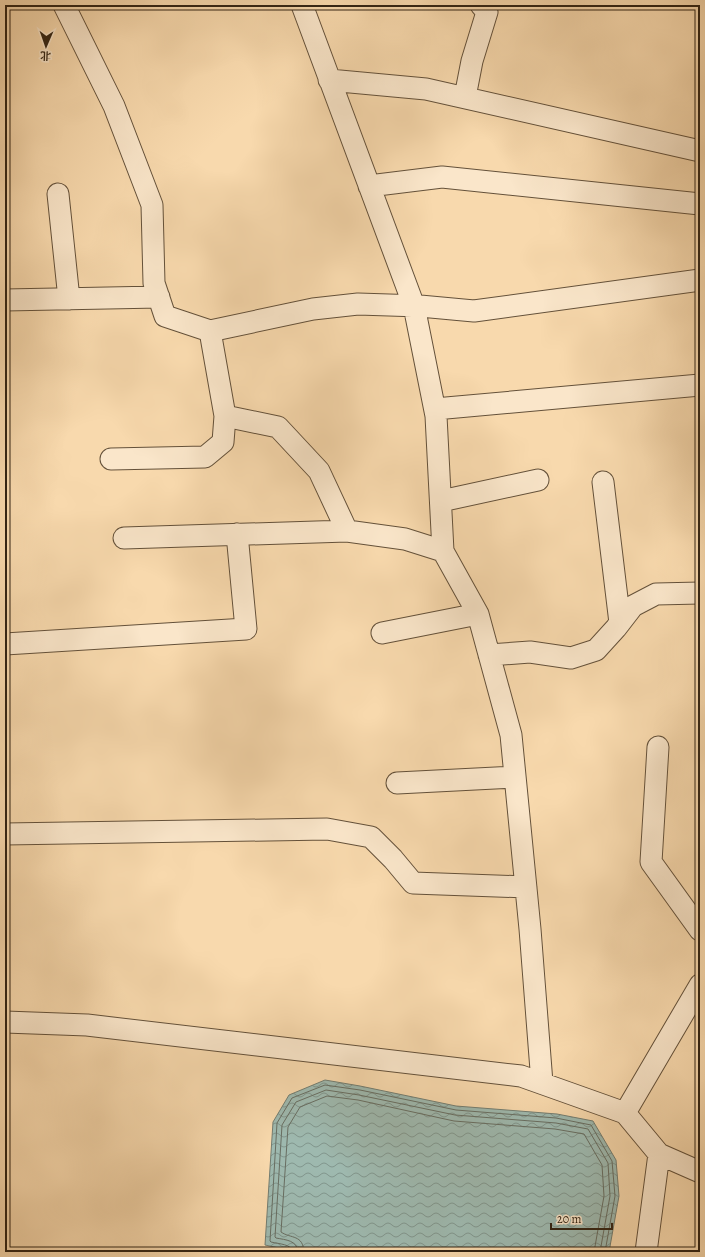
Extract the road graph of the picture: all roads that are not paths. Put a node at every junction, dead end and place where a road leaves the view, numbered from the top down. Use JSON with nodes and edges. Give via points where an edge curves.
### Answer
{"nodes":[{"id":1,"x":64,"y":5,"type":"edge"},
{"id":2,"x":302,"y":5,"type":"edge"},
{"id":3,"x":481,"y":5,"type":"edge"},
{"id":4,"x":329,"y":80,"type":"junction"},
{"id":5,"x":464,"y":97,"type":"junction"},
{"id":6,"x":700,"y":150,"type":"edge"},
{"id":7,"x":369,"y":186,"type":"junction"},
{"id":8,"x":58,"y":194,"type":"dead end"},
{"id":9,"x":700,"y":204,"type":"edge"},
{"id":10,"x":700,"y":280,"type":"edge"},
{"id":11,"x":159,"y":297,"type":"junction"},
{"id":12,"x":69,"y":299,"type":"junction"},
{"id":13,"x":5,"y":300,"type":"edge"},
{"id":14,"x":414,"y":306,"type":"junction"},
{"id":15,"x":210,"y":331,"type":"junction"},
{"id":16,"x":700,"y":385,"type":"edge"},
{"id":17,"x":435,"y":409,"type":"junction"},
{"id":18,"x":225,"y":416,"type":"junction"},
{"id":19,"x":111,"y":459,"type":"dead end"},
{"id":20,"x":538,"y":480,"type":"dead end"},
{"id":21,"x":603,"y":482,"type":"dead end"},
{"id":22,"x":441,"y":501,"type":"junction"},
{"id":23,"x":347,"y":531,"type":"junction"},
{"id":24,"x":237,"y":534,"type":"junction"},
{"id":25,"x":124,"y":538,"type":"dead end"},
{"id":26,"x":443,"y":551,"type":"junction"},
{"id":27,"x":700,"y":593,"type":"edge"},
{"id":28,"x":478,"y":614,"type":"junction"},
{"id":29,"x":620,"y":623,"type":"junction"},
{"id":30,"x":382,"y":633,"type":"dead end"},
{"id":31,"x":5,"y":644,"type":"edge"},
{"id":32,"x":489,"y":654,"type":"junction"},
{"id":33,"x":658,"y":747,"type":"dead end"},
{"id":34,"x":515,"y":777,"type":"junction"},
{"id":35,"x":397,"y":783,"type":"dead end"},
{"id":36,"x":5,"y":834,"type":"edge"},
{"id":37,"x":526,"y":888,"type":"junction"},
{"id":38,"x":700,"y":930,"type":"edge"},
{"id":39,"x":700,"y":984,"type":"edge"},
{"id":40,"x":5,"y":1022,"type":"edge"},
{"id":41,"x":542,"y":1083,"type":"junction"},
{"id":42,"x":625,"y":1113,"type":"junction"},
{"id":43,"x":659,"y":1154,"type":"junction"},
{"id":44,"x":700,"y":1172,"type":"edge"},
{"id":45,"x":646,"y":1252,"type":"edge"}],
"edges":[{"from":1,"to":11,"type":"street","via":[[114,106],[152,205],[154,283]]},
{"from":2,"to":4,"type":"street"},
{"from":3,"to":5,"type":"street","via":[[487,12]]},
{"from":4,"to":5,"type":"street","via":[[426,88]]},
{"from":4,"to":7,"type":"street"},
{"from":5,"to":6,"type":"street"},
{"from":7,"to":9,"type":"street","via":[[442,177]]},
{"from":7,"to":14,"type":"street"},
{"from":8,"to":12,"type":"street"},
{"from":10,"to":14,"type":"street","via":[[474,311]]},
{"from":11,"to":12,"type":"street"},
{"from":11,"to":15,"type":"street","via":[[165,316]]},
{"from":12,"to":13,"type":"street"},
{"from":14,"to":15,"type":"street","via":[[358,304],[313,309]]},
{"from":14,"to":17,"type":"street"},
{"from":15,"to":18,"type":"street"},
{"from":16,"to":17,"type":"street"},
{"from":17,"to":22,"type":"street"},
{"from":18,"to":19,"type":"street","via":[[223,442],[205,457]]},
{"from":18,"to":23,"type":"street","via":[[278,427],[320,471]]},
{"from":20,"to":22,"type":"street"},
{"from":21,"to":29,"type":"street"},
{"from":22,"to":26,"type":"street"},
{"from":23,"to":24,"type":"street"},
{"from":23,"to":26,"type":"street","via":[[405,539]]},
{"from":24,"to":25,"type":"street"},
{"from":24,"to":31,"type":"street","via":[[246,630]]},
{"from":26,"to":28,"type":"street"},
{"from":27,"to":29,"type":"street","via":[[656,594],[633,606]]},
{"from":28,"to":30,"type":"street"},
{"from":28,"to":32,"type":"street"},
{"from":29,"to":32,"type":"street","via":[[596,650],[571,658],[530,652]]},
{"from":32,"to":34,"type":"street","via":[[510,735]]},
{"from":33,"to":38,"type":"street","via":[[651,862]]},
{"from":34,"to":35,"type":"street"},
{"from":34,"to":37,"type":"street"},
{"from":36,"to":37,"type":"street","via":[[327,829],[371,837],[413,882]]},
{"from":37,"to":41,"type":"street"},
{"from":39,"to":42,"type":"street"},
{"from":40,"to":41,"type":"street","via":[[87,1025],[521,1076]]},
{"from":41,"to":42,"type":"street"},
{"from":42,"to":43,"type":"street"},
{"from":43,"to":44,"type":"street"},
{"from":43,"to":45,"type":"street"}]}
